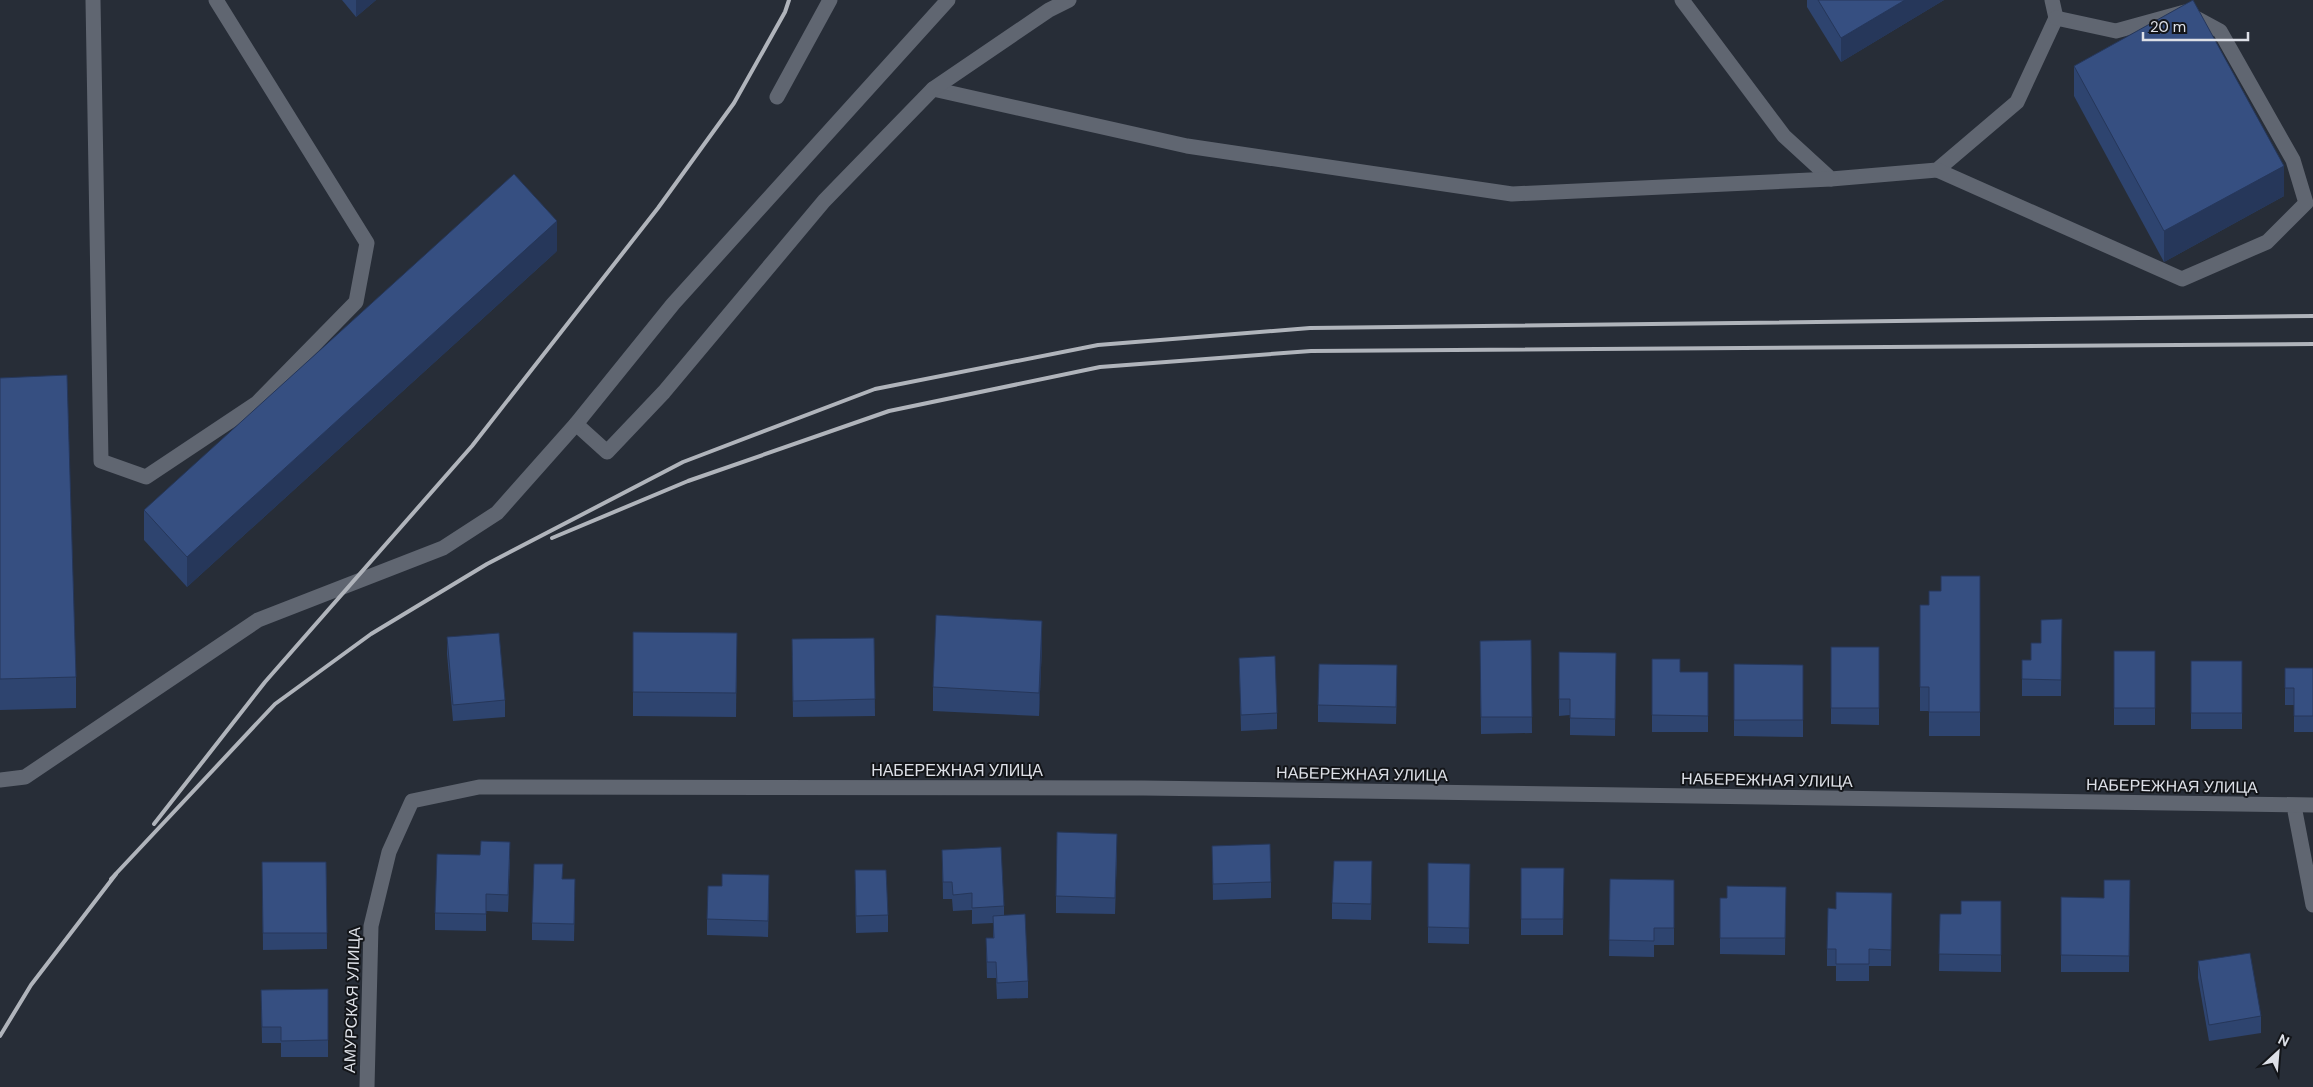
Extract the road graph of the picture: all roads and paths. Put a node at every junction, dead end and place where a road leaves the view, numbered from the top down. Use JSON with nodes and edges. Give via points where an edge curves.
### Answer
{"nodes":[{"id":1,"x":93,"y":0,"type":"edge"},
{"id":2,"x":216,"y":0,"type":"edge"},
{"id":3,"x":830,"y":0,"type":"edge"},
{"id":4,"x":948,"y":0,"type":"edge"},
{"id":5,"x":1068,"y":0,"type":"edge"},
{"id":6,"x":1682,"y":0,"type":"edge"},
{"id":7,"x":2052,"y":0,"type":"edge"},
{"id":8,"x":2056,"y":18,"type":"junction"},
{"id":9,"x":933,"y":89,"type":"junction"},
{"id":10,"x":777,"y":97,"type":"dead end"},
{"id":11,"x":1937,"y":170,"type":"junction"},
{"id":12,"x":1831,"y":179,"type":"junction"},
{"id":13,"x":576,"y":424,"type":"junction"},
{"id":14,"x":0,"y":780,"type":"edge"},
{"id":15,"x":412,"y":801,"type":"joint"},
{"id":16,"x":2313,"y":805,"type":"edge"},
{"id":17,"x":2294,"y":806,"type":"junction"},
{"id":18,"x":2313,"y":905,"type":"edge"},
{"id":19,"x":366,"y":1087,"type":"edge"}],
"edges":[{"from":1,"to":2,"type":"street","via":[[101,461],[146,477],[257,403],[356,302],[368,243]]},
{"from":3,"to":10,"type":"street"},
{"from":4,"to":13,"type":"street","via":[[673,304]]},
{"from":5,"to":9,"type":"street","via":[[1048,10]]},
{"from":6,"to":12,"type":"street","via":[[1784,136]]},
{"from":7,"to":8,"type":"street"},
{"from":8,"to":11,"type":"street","via":[[2017,102]]},
{"from":8,"to":11,"type":"street","via":[[2116,31],[2185,12],[2220,31],[2293,160],[2306,203],[2267,242],[2182,279]]},
{"from":9,"to":12,"type":"street","via":[[1187,146],[1512,194]]},
{"from":9,"to":13,"type":"street","via":[[824,201],[664,392],[607,452]]},
{"from":11,"to":12,"type":"street"},
{"from":13,"to":14,"type":"street","via":[[497,514],[443,548],[258,620],[25,777]]},
{"from":15,"to":17,"type":"street","name":"НАБЕРЕЖНАЯ УЛИЦА","via":[[479,788],[1144,788]]},
{"from":15,"to":19,"type":"street","name":"АМУРСКАЯ УЛИЦА","via":[[389,852],[371,926]]},
{"from":16,"to":17,"type":"street","name":"НАБЕРЕЖНАЯ УЛИЦА"},
{"from":17,"to":18,"type":"street"}]}
